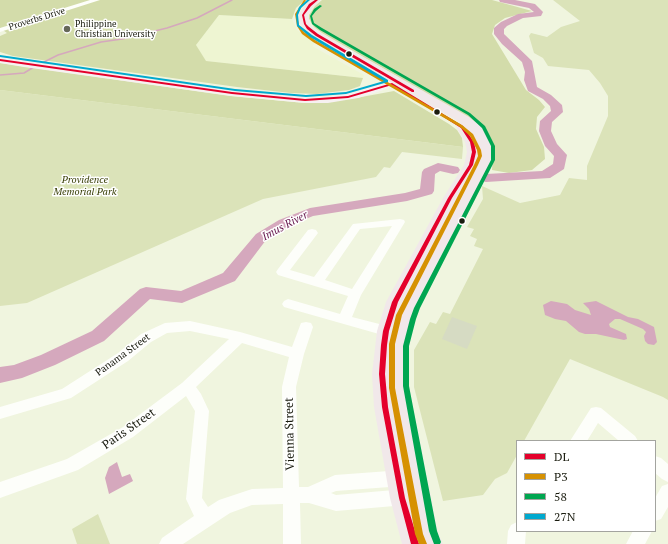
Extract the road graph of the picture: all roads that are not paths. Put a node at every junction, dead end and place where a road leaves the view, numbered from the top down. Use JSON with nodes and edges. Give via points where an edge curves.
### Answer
{"nodes":[{"id":1,"x":90,"y":0,"type":"edge"},
{"id":2,"x":97,"y":0,"type":"edge"},
{"id":3,"x":309,"y":0,"type":"edge"},
{"id":4,"x":317,"y":0,"type":"edge"},
{"id":5,"x":0,"y":29,"type":"edge"},
{"id":6,"x":0,"y":56,"type":"edge"},
{"id":7,"x":0,"y":60,"type":"edge"},
{"id":8,"x":26,"y":63,"type":"junction"},
{"id":9,"x":391,"y":82,"type":"junction"},
{"id":10,"x":472,"y":174,"type":"junction"},
{"id":11,"x":312,"y":233,"type":"dead end"},
{"id":12,"x":318,"y":282,"type":"junction"},
{"id":13,"x":355,"y":294,"type":"junction"},
{"id":14,"x":288,"y":304,"type":"dead end"},
{"id":15,"x":344,"y":320,"type":"junction"},
{"id":16,"x":306,"y":327,"type":"dead end"},
{"id":17,"x":386,"y":331,"type":"junction"},
{"id":18,"x":240,"y":337,"type":"junction"},
{"id":19,"x":297,"y":354,"type":"junction"},
{"id":20,"x":186,"y":387,"type":"junction"},
{"id":21,"x":0,"y":413,"type":"edge"},
{"id":22,"x":579,"y":440,"type":"edge"},
{"id":23,"x":629,"y":440,"type":"edge"},
{"id":24,"x":656,"y":463,"type":"edge"},
{"id":25,"x":668,"y":474,"type":"edge"},
{"id":26,"x":409,"y":487,"type":"junction"},
{"id":27,"x":0,"y":490,"type":"edge"},
{"id":28,"x":668,"y":492,"type":"edge"},
{"id":29,"x":291,"y":496,"type":"junction"},
{"id":30,"x":656,"y":510,"type":"edge"},
{"id":31,"x":204,"y":519,"type":"junction"},
{"id":32,"x":517,"y":532,"type":"edge"},
{"id":33,"x":642,"y":532,"type":"edge"},
{"id":34,"x":168,"y":544,"type":"edge"},
{"id":35,"x":292,"y":544,"type":"edge"},
{"id":36,"x":415,"y":544,"type":"edge"},
{"id":37,"x":430,"y":544,"type":"edge"},
{"id":38,"x":516,"y":544,"type":"edge"},
{"id":39,"x":635,"y":544,"type":"edge"}],
"edges":[{"from":1,"to":5,"type":"street","name":"Proverbs Drive"},
{"from":2,"to":5,"type":"street","name":"Proverbs Drive"},
{"from":3,"to":9,"type":"highway","via":[[296,15],[298,25],[311,36]]},
{"from":4,"to":9,"type":"highway","via":[[303,15],[308,28]]},
{"from":6,"to":8,"type":"main road"},
{"from":7,"to":8,"type":"main road"},
{"from":8,"to":9,"type":"main road","via":[[232,94],[305,100],[348,97]]},
{"from":9,"to":10,"type":"highway","via":[[462,127],[474,152]]},
{"from":10,"to":17,"type":"highway","via":[[450,198],[395,302]]},
{"from":10,"to":26,"type":"highway","via":[[464,202],[410,305],[402,332],[398,361],[399,387]]},
{"from":11,"to":12,"type":"street","via":[[282,272]]},
{"from":12,"to":13,"type":"street"},
{"from":12,"to":13,"type":"street","via":[[357,226],[400,222]]},
{"from":13,"to":15,"type":"street"},
{"from":14,"to":15,"type":"street"},
{"from":15,"to":17,"type":"street"},
{"from":16,"to":19,"type":"street","name":"Vienna Street"},
{"from":17,"to":26,"type":"highway","via":[[382,374],[384,407]]},
{"from":18,"to":19,"type":"street","name":"Panama Street"},
{"from":18,"to":20,"type":"street","name":"Paris Street"},
{"from":18,"to":21,"type":"street","name":"Panama Street","via":[[190,326],[165,328],[146,338],[123,357],[66,394]]},
{"from":19,"to":29,"type":"street","name":"Vienna Street","via":[[289,387]]},
{"from":20,"to":27,"type":"street","name":"Paris Street","via":[[128,432],[72,465]]},
{"from":20,"to":31,"type":"street","via":[[196,398],[202,412],[194,499]]},
{"from":22,"to":23,"type":"street","via":[[596,413]]},
{"from":24,"to":25,"type":"street"},
{"from":26,"to":29,"type":"street","via":[[336,503],[309,495]]},
{"from":26,"to":36,"type":"highway"},
{"from":26,"to":37,"type":"highway"},
{"from":28,"to":30,"type":"street"},
{"from":29,"to":31,"type":"street","via":[[252,497],[236,501]]},
{"from":29,"to":35,"type":"street","name":"Vienna Street"},
{"from":31,"to":34,"type":"street"},
{"from":32,"to":38,"type":"street"},
{"from":33,"to":39,"type":"street"}]}
